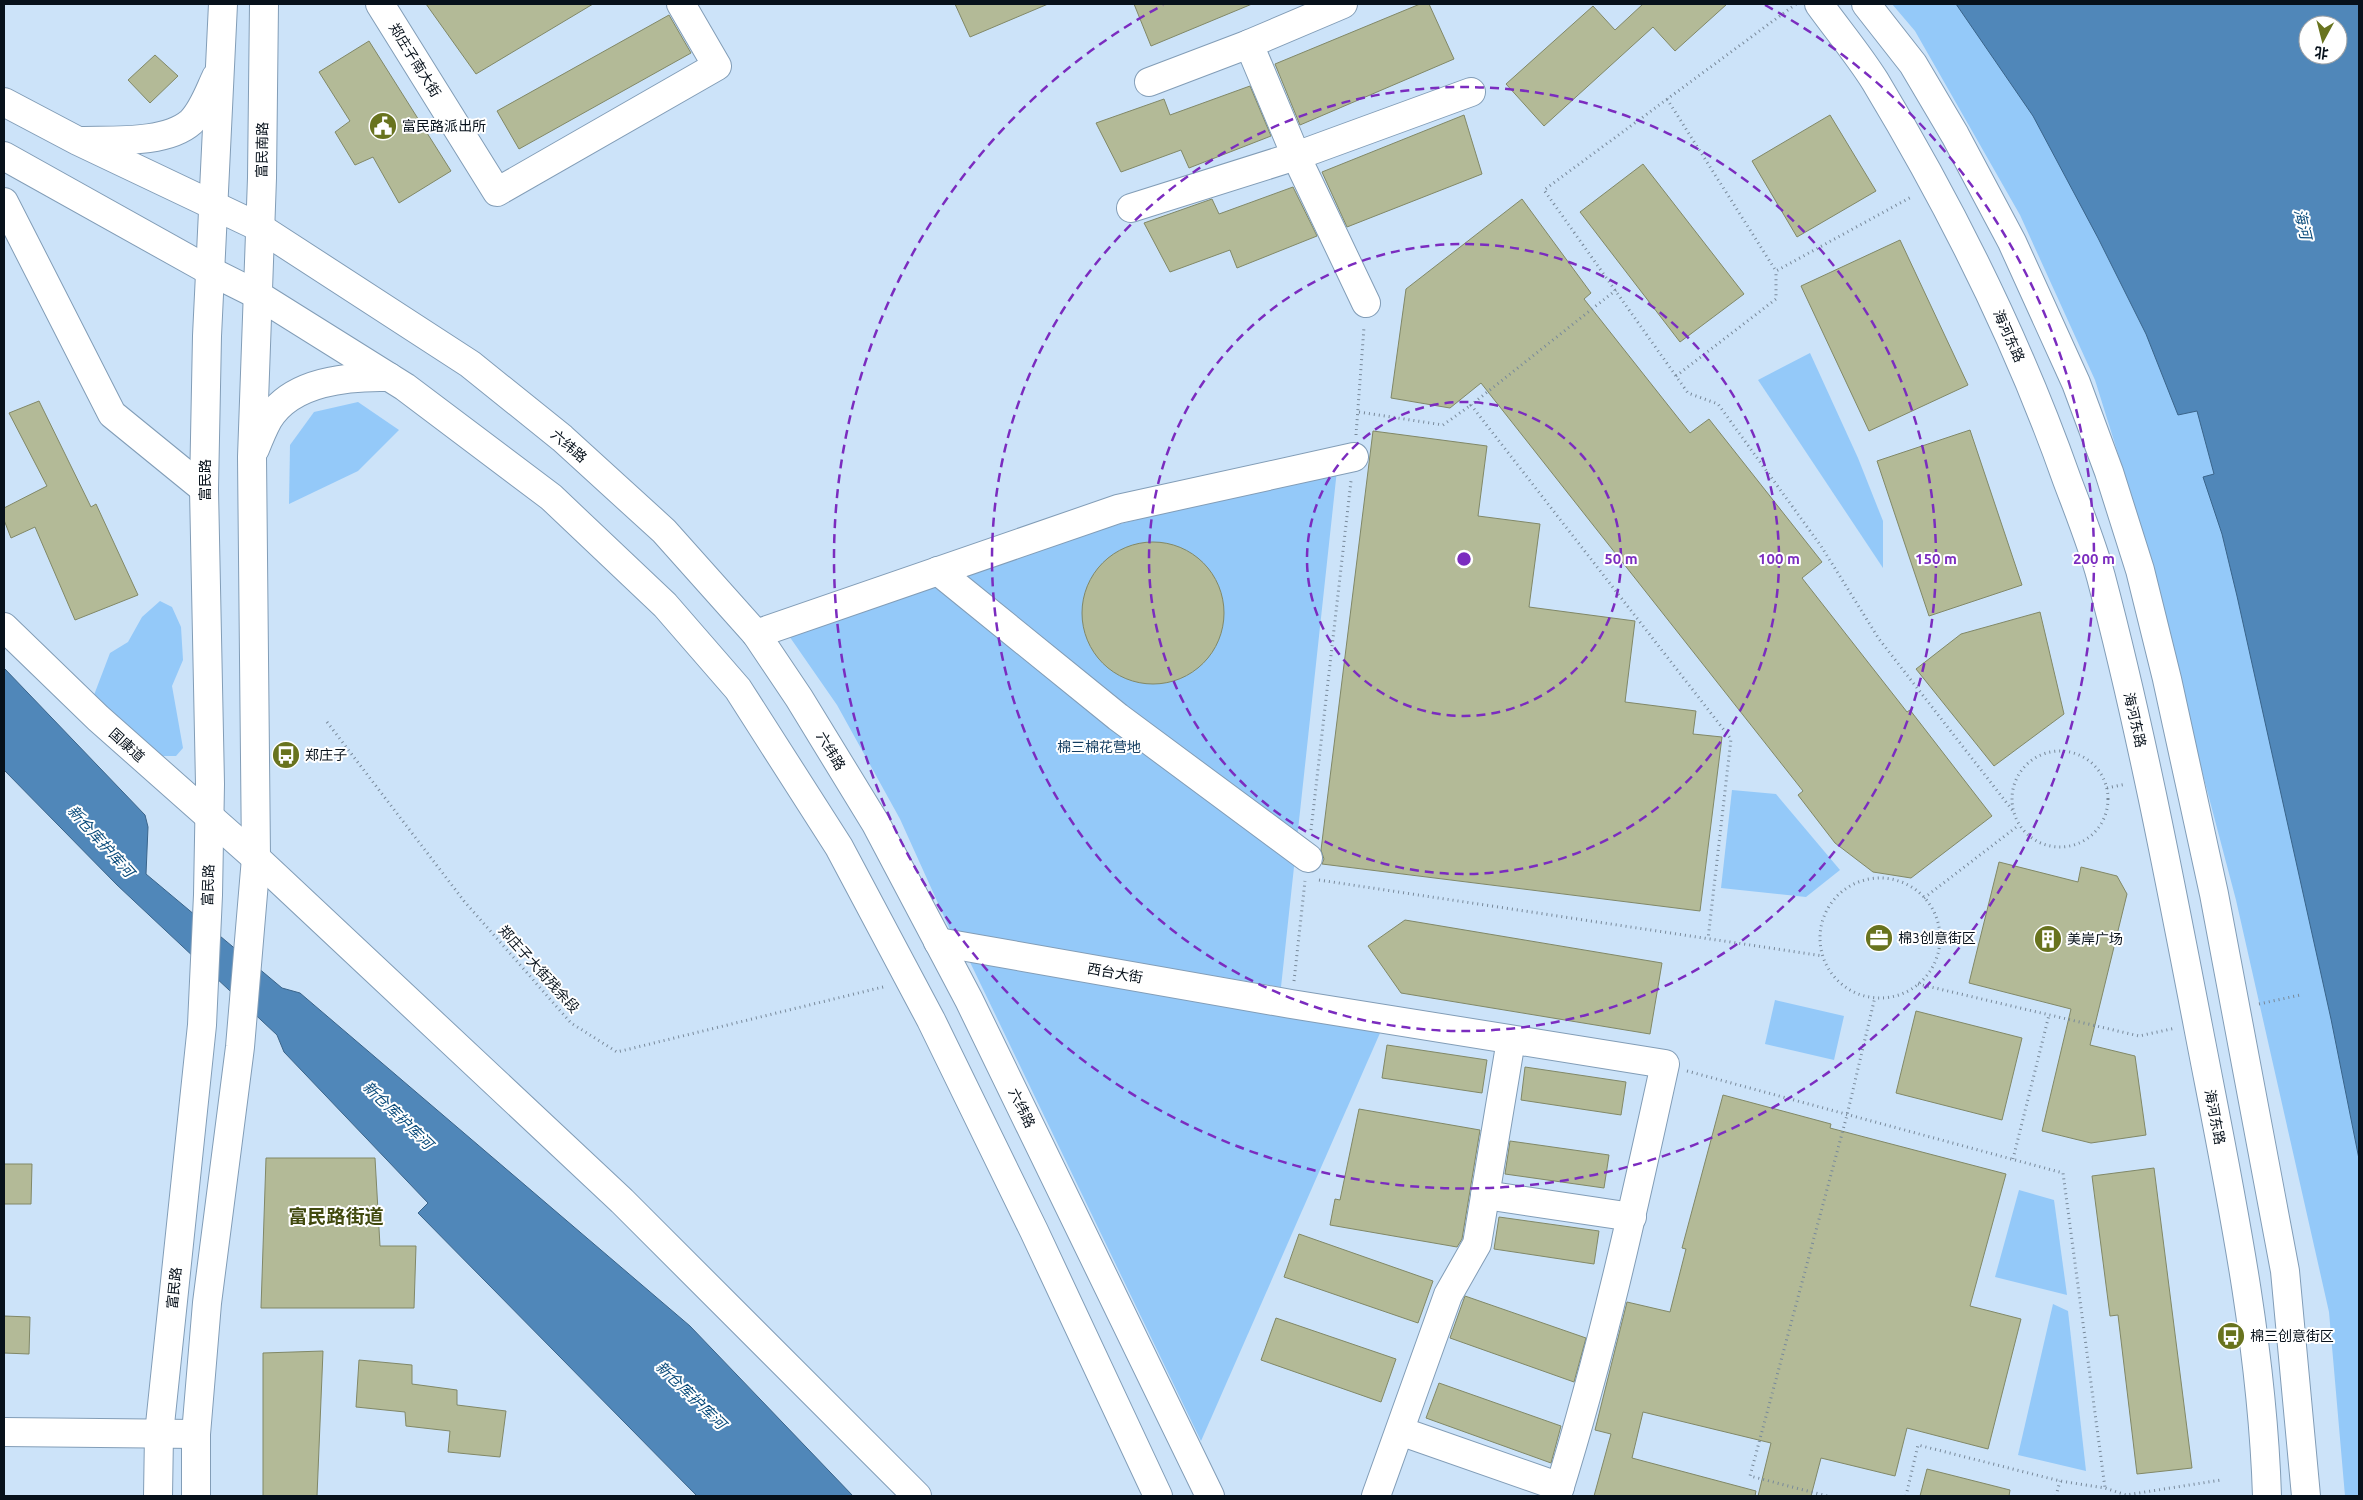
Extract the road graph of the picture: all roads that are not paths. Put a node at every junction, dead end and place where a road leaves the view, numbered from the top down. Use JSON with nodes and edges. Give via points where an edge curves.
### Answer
{"nodes":[{"id":1,"x":223,"y":4,"type":"edge"},
{"id":2,"x":264,"y":4,"type":"edge"},
{"id":3,"x":380,"y":4,"type":"edge"},
{"id":4,"x":681,"y":4,"type":"edge"},
{"id":5,"x":1343,"y":4,"type":"edge"},
{"id":6,"x":1819,"y":4,"type":"edge"},
{"id":7,"x":1866,"y":4,"type":"edge"},
{"id":8,"x":1249,"y":44,"type":"junction"},
{"id":9,"x":221,"y":67,"type":"junction"},
{"id":10,"x":1149,"y":82,"type":"dead end"},
{"id":11,"x":1471,"y":92,"type":"dead end"},
{"id":12,"x":4,"y":102,"type":"edge"},
{"id":13,"x":78,"y":141,"type":"junction"},
{"id":14,"x":4,"y":156,"type":"edge"},
{"id":15,"x":1296,"y":156,"type":"junction"},
{"id":16,"x":4,"y":202,"type":"edge"},
{"id":17,"x":213,"y":205,"type":"junction"},
{"id":18,"x":1131,"y":208,"type":"dead end"},
{"id":19,"x":259,"y":228,"type":"junction"},
{"id":20,"x":210,"y":271,"type":"junction"},
{"id":21,"x":258,"y":295,"type":"junction"},
{"id":22,"x":1366,"y":303,"type":"road end"},
{"id":23,"x":389,"y":377,"type":"junction"},
{"id":24,"x":252,"y":457,"type":"junction"},
{"id":25,"x":1354,"y":457,"type":"road end"},
{"id":26,"x":204,"y":489,"type":"junction"},
{"id":27,"x":938,"y":571,"type":"junction"},
{"id":28,"x":4,"y":626,"type":"edge"},
{"id":29,"x":756,"y":634,"type":"junction"},
{"id":30,"x":210,"y":817,"type":"junction"},
{"id":31,"x":256,"y":858,"type":"junction"},
{"id":32,"x":1307,"y":868,"type":"road end"},
{"id":33,"x":938,"y":942,"type":"junction"},
{"id":34,"x":1511,"y":1040,"type":"junction"},
{"id":35,"x":1485,"y":1195,"type":"junction"},
{"id":36,"x":1632,"y":1218,"type":"junction"},
{"id":37,"x":1400,"y":1431,"type":"junction"},
{"id":38,"x":4,"y":1432,"type":"edge"},
{"id":39,"x":159,"y":1434,"type":"junction"},
{"id":40,"x":196,"y":1434,"type":"junction"},
{"id":41,"x":1559,"y":1492,"type":"edge"},
{"id":42,"x":158,"y":1496,"type":"edge"},
{"id":43,"x":196,"y":1496,"type":"edge"},
{"id":44,"x":917,"y":1496,"type":"edge"},
{"id":45,"x":1158,"y":1496,"type":"edge"},
{"id":46,"x":1210,"y":1496,"type":"edge"},
{"id":47,"x":1376,"y":1496,"type":"edge"},
{"id":48,"x":2268,"y":1496,"type":"edge"},
{"id":49,"x":2306,"y":1496,"type":"edge"}],
"edges":[{"from":1,"to":9,"type":"main road"},
{"from":2,"to":19,"type":"main road","name":"富民南路"},
{"from":3,"to":4,"type":"main road","name":"郑庄子南大街","via":[[497,192],[717,66]]},
{"from":5,"to":8,"type":"main road"},
{"from":6,"to":48,"type":"main road","name":"海河东路","via":[[1873,78],[1934,185],[1992,297],[2045,417],[2100,573],[2156,809],[2241,1249],[2255,1353]]},
{"from":7,"to":49,"type":"main road","via":[[1913,64],[2012,242],[2076,383],[2140,570],[2165,670],[2237,1009],[2285,1271]]},
{"from":8,"to":10,"type":"main road"},
{"from":8,"to":15,"type":"main road"},
{"from":9,"to":13,"type":"main road","via":[[203,105],[190,122],[168,135]]},
{"from":9,"to":17,"type":"main road","name":"富民路"},
{"from":11,"to":15,"type":"main road"},
{"from":12,"to":13,"type":"main road"},
{"from":13,"to":17,"type":"main road"},
{"from":14,"to":20,"type":"main road"},
{"from":15,"to":18,"type":"main road"},
{"from":15,"to":22,"type":"main road"},
{"from":16,"to":26,"type":"main road","via":[[112,414]]},
{"from":17,"to":19,"type":"main road","name":"六纬路"},
{"from":17,"to":20,"type":"main road","name":"富民路"},
{"from":19,"to":21,"type":"main road","name":"富民南路"},
{"from":19,"to":29,"type":"main road","name":"六纬路","via":[[470,364],[562,438],[664,532]]},
{"from":20,"to":21,"type":"main road"},
{"from":20,"to":26,"type":"main road","name":"富民路"},
{"from":21,"to":23,"type":"main road"},
{"from":21,"to":24,"type":"main road"},
{"from":23,"to":24,"type":"main road","via":[[336,380],[288,399],[268,419]]},
{"from":23,"to":45,"type":"main road","via":[[550,497],[665,604],[738,689],[839,847],[910,980],[1034,1231]]},
{"from":24,"to":31,"type":"main road"},
{"from":25,"to":27,"type":"main road","via":[[1118,509]]},
{"from":26,"to":30,"type":"main road","name":"富民路"},
{"from":27,"to":29,"type":"main road"},
{"from":27,"to":32,"type":"main road"},
{"from":28,"to":30,"type":"main road","name":"国康道","via":[[98,718]]},
{"from":29,"to":33,"type":"main road","name":"六纬路","via":[[876,824]]},
{"from":30,"to":31,"type":"main road","name":"国康道"},
{"from":30,"to":39,"type":"main road","name":"富民路","via":[[202,1025]]},
{"from":31,"to":40,"type":"main road","via":[[240,1047],[207,1303]]},
{"from":31,"to":44,"type":"main road","name":"国康道","via":[[622,1200]]},
{"from":33,"to":34,"type":"main road","name":"西台大街"},
{"from":33,"to":46,"type":"main road","name":"六纬路","via":[[974,1009]]},
{"from":34,"to":35,"type":"main road"},
{"from":34,"to":36,"type":"main road","name":"西台大街","via":[[1665,1064]]},
{"from":35,"to":36,"type":"main road"},
{"from":35,"to":37,"type":"main road","via":[[1477,1244],[1448,1295]]},
{"from":36,"to":41,"type":"main road","via":[[1605,1332]]},
{"from":37,"to":41,"type":"main road"},
{"from":37,"to":47,"type":"main road"},
{"from":38,"to":39,"type":"main road"},
{"from":39,"to":40,"type":"main road"},
{"from":39,"to":42,"type":"main road","name":"富民路"},
{"from":40,"to":43,"type":"main road"}]}
